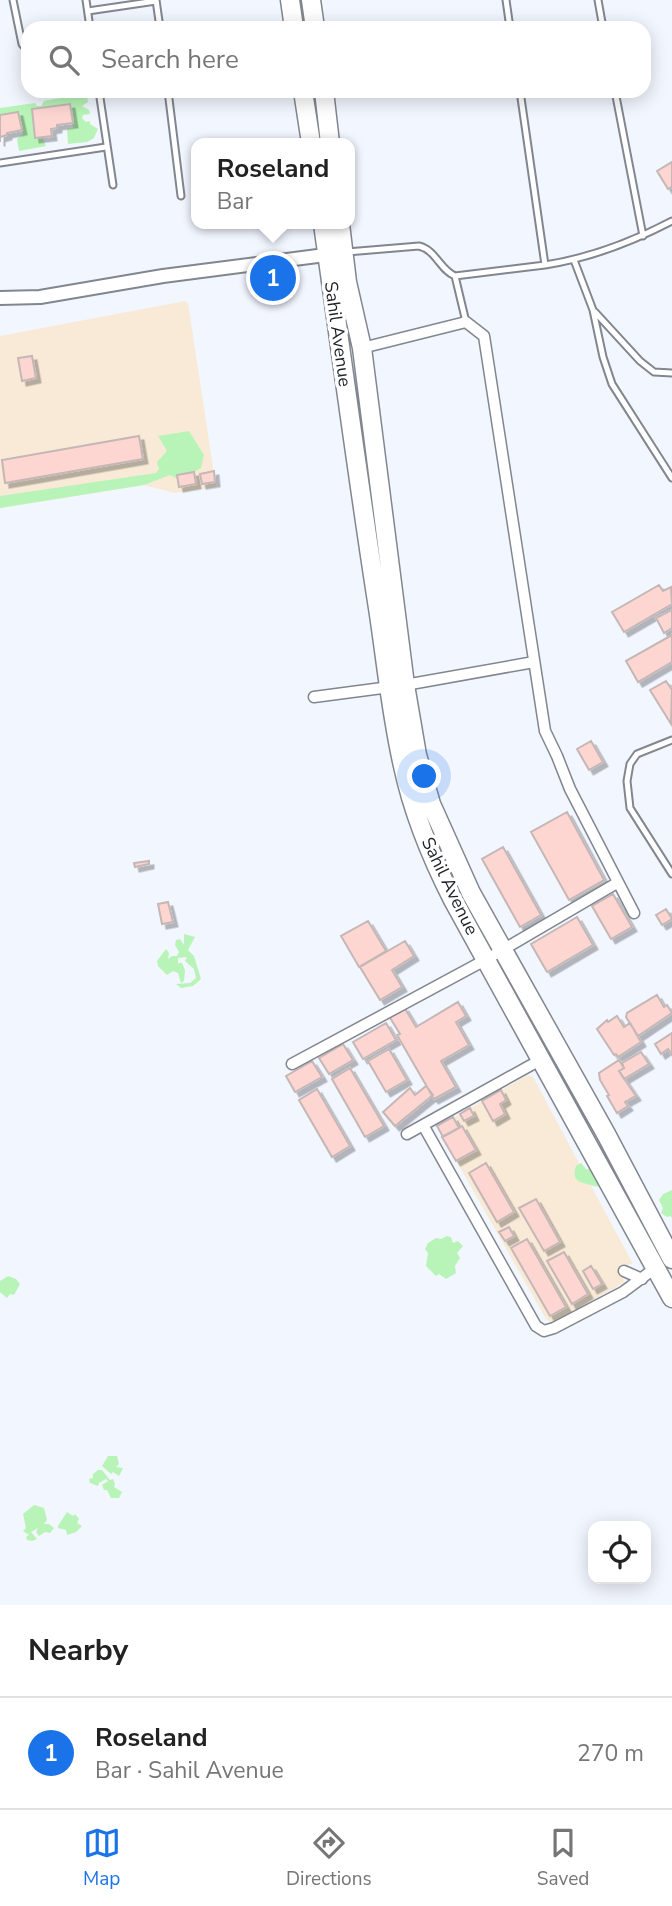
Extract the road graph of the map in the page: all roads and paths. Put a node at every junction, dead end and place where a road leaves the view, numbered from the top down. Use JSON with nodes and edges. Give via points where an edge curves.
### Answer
{"nodes":[{"id":1,"x":13,"y":0,"type":"edge"},
{"id":2,"x":86,"y":0,"type":"edge"},
{"id":3,"x":156,"y":0,"type":"edge"},
{"id":4,"x":290,"y":0,"type":"edge"},
{"id":5,"x":311,"y":0,"type":"edge"},
{"id":6,"x":506,"y":0,"type":"edge"},
{"id":7,"x":598,"y":0,"type":"edge"},
{"id":8,"x":88,"y":11,"type":"junction"},
{"id":9,"x":89,"y":21,"type":"edge"},
{"id":10,"x":159,"y":21,"type":"edge"},
{"id":11,"x":293,"y":21,"type":"edge"},
{"id":12,"x":314,"y":21,"type":"edge"},
{"id":13,"x":509,"y":21,"type":"edge"},
{"id":14,"x":602,"y":21,"type":"edge"},
{"id":15,"x":21,"y":39,"type":"edge"},
{"id":16,"x":100,"y":98,"type":"edge"},
{"id":17,"x":169,"y":98,"type":"edge"},
{"id":18,"x":304,"y":98,"type":"edge"},
{"id":19,"x":325,"y":98,"type":"edge"},
{"id":20,"x":521,"y":98,"type":"edge"},
{"id":21,"x":616,"y":98,"type":"edge"},
{"id":22,"x":310,"y":138,"type":"edge"},
{"id":23,"x":329,"y":138,"type":"edge"},
{"id":24,"x":106,"y":147,"type":"junction"},
{"id":25,"x":0,"y":163,"type":"edge"},
{"id":26,"x":113,"y":185,"type":"dead end"},
{"id":27,"x":181,"y":196,"type":"dead end"},
{"id":28,"x":672,"y":221,"type":"edge"},
{"id":29,"x":325,"y":229,"type":"edge"},
{"id":30,"x":339,"y":229,"type":"edge"},
{"id":31,"x":643,"y":236,"type":"junction"},
{"id":32,"x":335,"y":254,"type":"junction"},
{"id":33,"x":574,"y":260,"type":"junction"},
{"id":34,"x":545,"y":265,"type":"junction"},
{"id":35,"x":455,"y":276,"type":"junction"},
{"id":36,"x":0,"y":298,"type":"edge"},
{"id":37,"x":593,"y":310,"type":"junction"},
{"id":38,"x":466,"y":322,"type":"junction"},
{"id":39,"x":362,"y":348,"type":"junction"},
{"id":40,"x":672,"y":373,"type":"edge"},
{"id":41,"x":376,"y":464,"type":"junction"},
{"id":42,"x":356,"y":469,"type":"junction"},
{"id":43,"x":672,"y":478,"type":"edge"},
{"id":44,"x":534,"y":662,"type":"junction"},
{"id":45,"x":397,"y":686,"type":"junction"},
{"id":46,"x":314,"y":697,"type":"dead end"},
{"id":47,"x":672,"y":740,"type":"edge"},
{"id":48,"x":672,"y":874,"type":"edge"},
{"id":49,"x":617,"y":883,"type":"junction"},
{"id":50,"x":635,"y":913,"type":"dead end"},
{"id":51,"x":503,"y":950,"type":"junction"},
{"id":52,"x":487,"y":959,"type":"junction"},
{"id":53,"x":542,"y":1059,"type":"junction"},
{"id":54,"x":292,"y":1064,"type":"dead end"},
{"id":55,"x":423,"y":1125,"type":"junction"},
{"id":56,"x":407,"y":1134,"type":"dead end"},
{"id":57,"x":672,"y":1257,"type":"edge"},
{"id":58,"x":624,"y":1271,"type":"dead end"},
{"id":59,"x":649,"y":1274,"type":"junction"},
{"id":60,"x":672,"y":1298,"type":"edge"}],
"edges":[{"from":1,"to":15,"type":"lane"},
{"from":2,"to":8,"type":"lane"},
{"from":3,"to":8,"type":"lane"},
{"from":3,"to":10,"type":"lane"},
{"from":4,"to":11,"type":"highway"},
{"from":5,"to":12,"type":"highway"},
{"from":6,"to":13,"type":"lane"},
{"from":7,"to":14,"type":"lane"},
{"from":8,"to":9,"type":"lane"},
{"from":16,"to":24,"type":"lane"},
{"from":17,"to":27,"type":"lane"},
{"from":18,"to":22,"type":"highway"},
{"from":19,"to":23,"type":"highway"},
{"from":20,"to":34,"type":"lane"},
{"from":21,"to":31,"type":"lane"},
{"from":24,"to":25,"type":"lane"},
{"from":24,"to":26,"type":"lane"},
{"from":28,"to":31,"type":"lane"},
{"from":29,"to":32,"type":"highway","name":"Sahil Avenue"},
{"from":30,"to":32,"type":"highway","name":"Sahil Avenue"},
{"from":31,"to":33,"type":"lane"},
{"from":32,"to":35,"type":"lane","via":[[419,246]]},
{"from":32,"to":36,"type":"street","via":[[40,297]]},
{"from":32,"to":39,"type":"highway","name":"Sahil Avenue","via":[[347,282]]},
{"from":32,"to":42,"type":"highway","name":"Sahil Avenue"},
{"from":33,"to":34,"type":"lane"},
{"from":33,"to":37,"type":"lane"},
{"from":34,"to":35,"type":"lane"},
{"from":35,"to":38,"type":"lane"},
{"from":37,"to":40,"type":"lane","via":[[653,372]]},
{"from":37,"to":43,"type":"lane","via":[[612,384]]},
{"from":38,"to":39,"type":"street"},
{"from":38,"to":44,"type":"street","via":[[484,336]]},
{"from":39,"to":41,"type":"highway","name":"Sahil Avenue"},
{"from":41,"to":42,"type":"highway"},
{"from":41,"to":45,"type":"highway","name":"Sahil Avenue"},
{"from":42,"to":45,"type":"highway","name":"Sahil Avenue"},
{"from":44,"to":45,"type":"street"},
{"from":44,"to":49,"type":"street","via":[[545,731]]},
{"from":45,"to":46,"type":"street"},
{"from":45,"to":51,"type":"highway","name":"Sahil Avenue","via":[[431,804],[460,872]]},
{"from":45,"to":52,"type":"highway","name":"Sahil Avenue","via":[[403,766],[422,832]]},
{"from":47,"to":48,"type":"lane","via":[[638,754],[630,764],[627,782],[630,808]]},
{"from":49,"to":50,"type":"street"},
{"from":49,"to":51,"type":"street"},
{"from":51,"to":52,"type":"street"},
{"from":51,"to":57,"type":"highway","name":"Sahil Avenue"},
{"from":52,"to":53,"type":"highway","name":"Sahil Avenue"},
{"from":52,"to":54,"type":"street"},
{"from":53,"to":55,"type":"street"},
{"from":53,"to":59,"type":"highway","name":"Sahil Avenue"},
{"from":55,"to":56,"type":"street"},
{"from":55,"to":59,"type":"street","via":[[536,1326],[544,1331],[554,1328]]},
{"from":57,"to":59,"type":"street"},
{"from":58,"to":59,"type":"street"},
{"from":59,"to":60,"type":"highway","name":"Sahil Avenue"}]}
